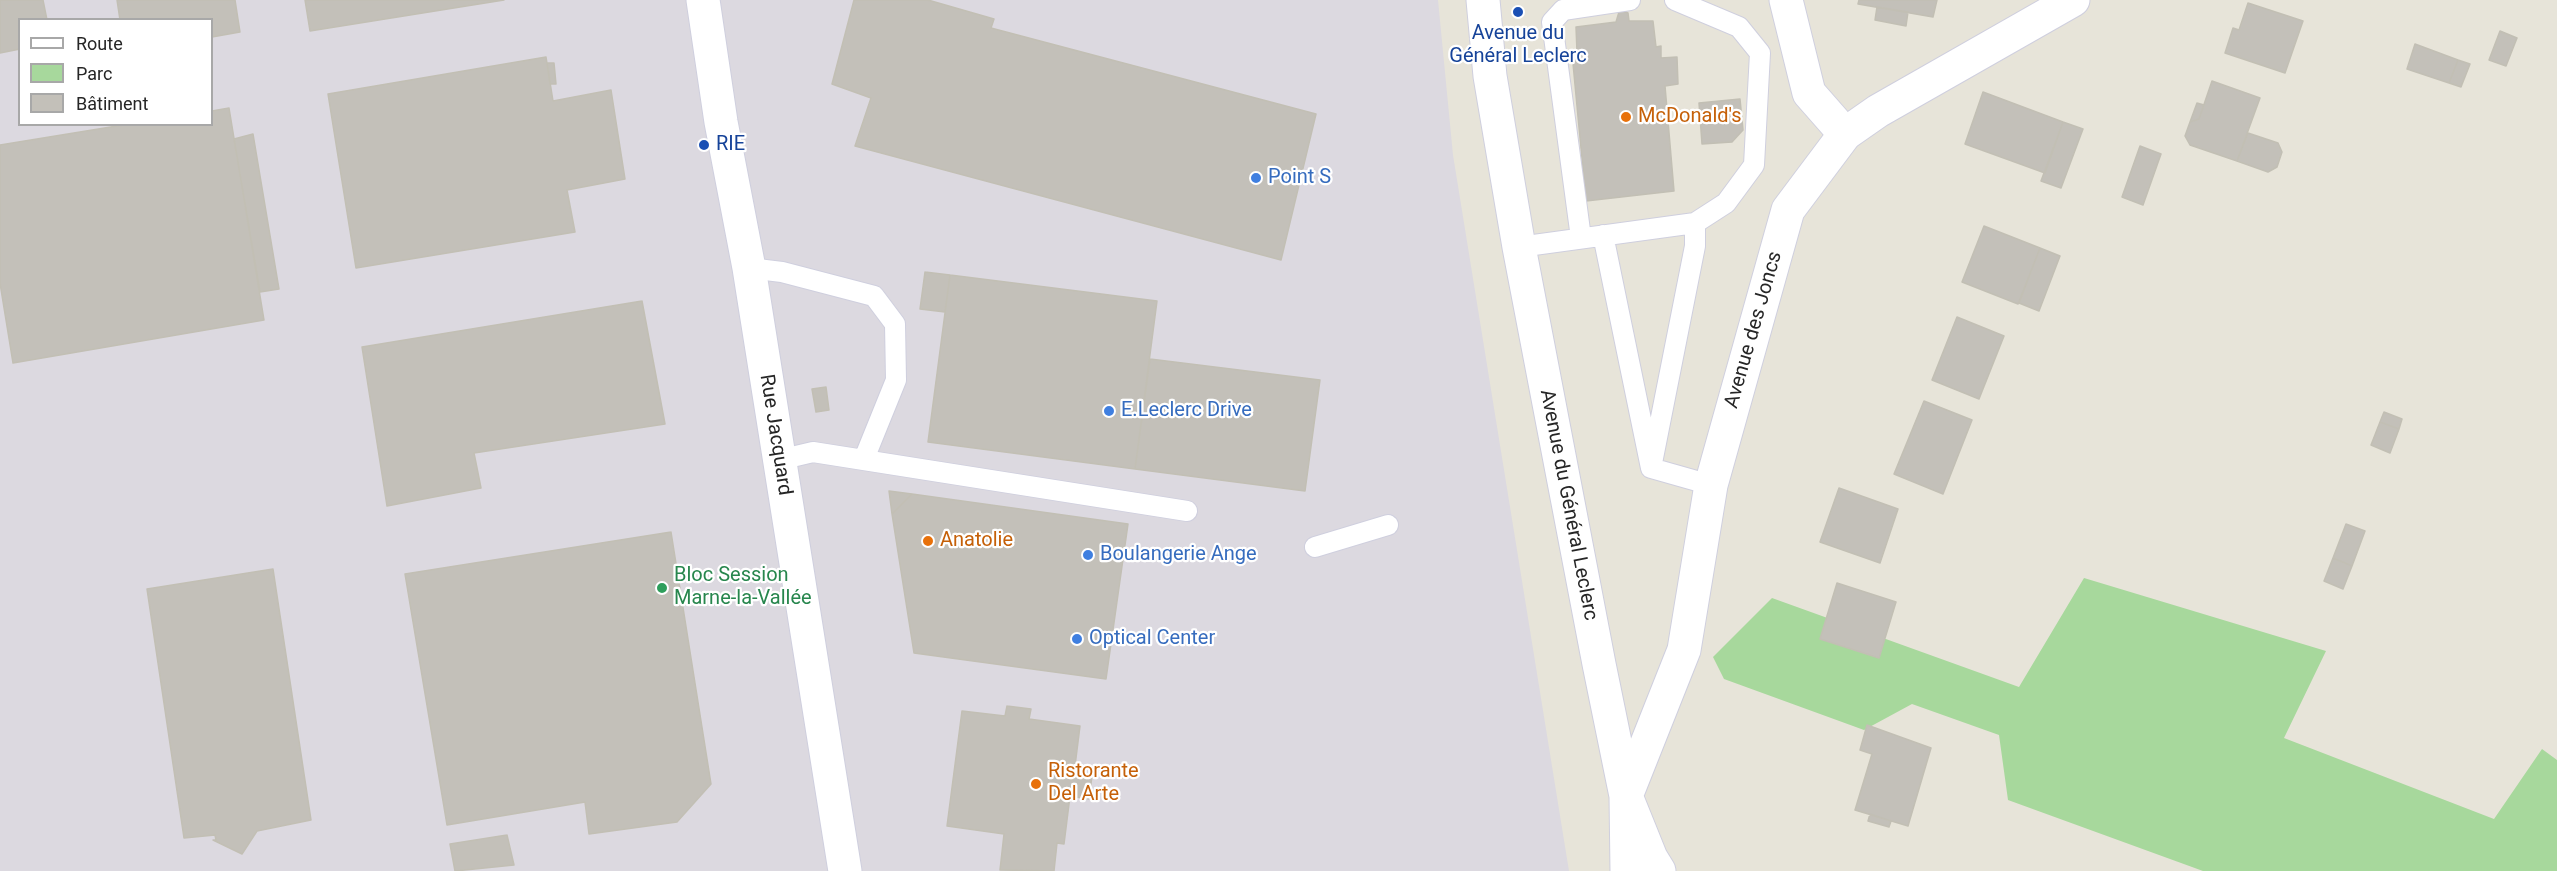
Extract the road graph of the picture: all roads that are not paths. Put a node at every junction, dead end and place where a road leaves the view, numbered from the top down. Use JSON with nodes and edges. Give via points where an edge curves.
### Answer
{"nodes":[{"id":1,"x":703,"y":0,"type":"edge"},
{"id":2,"x":1483,"y":0,"type":"edge"},
{"id":3,"x":1630,"y":0,"type":"edge"},
{"id":4,"x":1675,"y":0,"type":"edge"},
{"id":5,"x":1786,"y":0,"type":"edge"},
{"id":6,"x":2073,"y":0,"type":"edge"},
{"id":7,"x":1845,"y":134,"type":"junction"},
{"id":8,"x":1695,"y":223,"type":"junction"},
{"id":9,"x":1604,"y":235,"type":"junction"},
{"id":10,"x":1581,"y":238,"type":"junction"},
{"id":11,"x":1519,"y":248,"type":"junction"},
{"id":12,"x":749,"y":268,"type":"junction"},
{"id":13,"x":864,"y":459,"type":"junction"},
{"id":14,"x":779,"y":460,"type":"junction"},
{"id":15,"x":1651,"y":468,"type":"junction"},
{"id":16,"x":1711,"y":485,"type":"junction"},
{"id":17,"x":1187,"y":511,"type":"dead end"},
{"id":18,"x":1388,"y":525,"type":"dead end"},
{"id":19,"x":1315,"y":547,"type":"dead end"},
{"id":20,"x":1626,"y":796,"type":"junction"},
{"id":21,"x":845,"y":871,"type":"edge"},
{"id":22,"x":1627,"y":871,"type":"edge"},
{"id":23,"x":1659,"y":871,"type":"edge"}],
"edges":[{"from":1,"to":12,"type":"street","name":"Rue Jacquard"},
{"from":2,"to":11,"type":"street","name":"Avenue du Général Leclerc","via":[[1490,76]]},
{"from":3,"to":10,"type":"lane","via":[[1563,10],[1552,22]]},
{"from":4,"to":8,"type":"lane","via":[[1739,27],[1760,53],[1754,165],[1726,202]]},
{"from":5,"to":7,"type":"street","via":[[1809,93]]},
{"from":6,"to":7,"type":"street","name":"Avenue des Joncs","via":[[1878,111]]},
{"from":7,"to":16,"type":"street","name":"Avenue des Joncs","via":[[1788,210]]},
{"from":8,"to":9,"type":"lane"},
{"from":8,"to":15,"type":"lane","via":[[1695,246]]},
{"from":9,"to":10,"type":"lane"},
{"from":9,"to":15,"type":"lane"},
{"from":10,"to":11,"type":"lane"},
{"from":11,"to":20,"type":"street","name":"Avenue du Général Leclerc"},
{"from":12,"to":13,"type":"lane","via":[[782,272],[874,296],[896,324],[896,380]]},
{"from":12,"to":14,"type":"street","name":"Rue Jacquard"},
{"from":13,"to":14,"type":"lane","via":[[813,452]]},
{"from":13,"to":17,"type":"lane"},
{"from":14,"to":21,"type":"street","name":"Rue Jacquard"},
{"from":15,"to":16,"type":"lane"},
{"from":16,"to":20,"type":"street","name":"Avenue des Joncs","via":[[1684,650]]},
{"from":18,"to":19,"type":"lane"},
{"from":20,"to":22,"type":"street","name":"Avenue du Général Leclerc"},
{"from":20,"to":23,"type":"street","name":"Avenue du Général Leclerc"}]}
